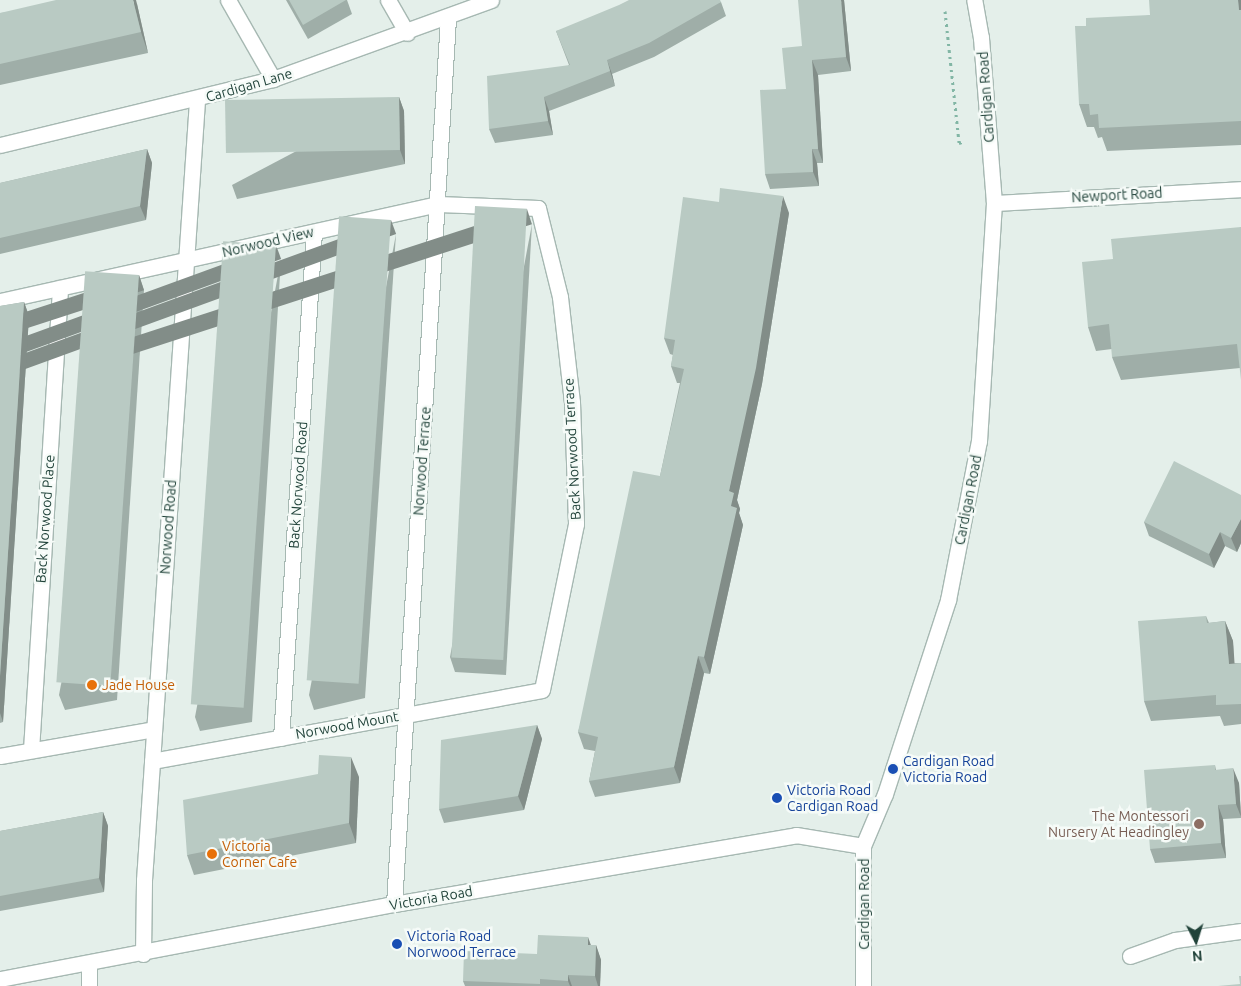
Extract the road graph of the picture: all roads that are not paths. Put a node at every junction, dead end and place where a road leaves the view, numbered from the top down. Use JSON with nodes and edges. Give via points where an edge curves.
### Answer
{"nodes":[{"id":1,"x":228,"y":0,"type":"edge"},
{"id":2,"x":388,"y":0,"type":"edge"},
{"id":3,"x":491,"y":0,"type":"edge"},
{"id":4,"x":974,"y":0,"type":"edge"},
{"id":5,"x":448,"y":18,"type":"junction"},
{"id":6,"x":407,"y":33,"type":"junction"},
{"id":7,"x":273,"y":80,"type":"junction"},
{"id":8,"x":196,"y":100,"type":"junction"},
{"id":9,"x":0,"y":145,"type":"edge"},
{"id":10,"x":1241,"y":189,"type":"edge"},
{"id":11,"x":994,"y":203,"type":"junction"},
{"id":12,"x":438,"y":204,"type":"junction"},
{"id":13,"x":538,"y":208,"type":"joint"},
{"id":14,"x":314,"y":232,"type":"junction"},
{"id":15,"x":186,"y":260,"type":"junction"},
{"id":16,"x":60,"y":288,"type":"junction"},
{"id":17,"x":0,"y":301,"type":"edge"},
{"id":18,"x":542,"y":690,"type":"joint"},
{"id":19,"x":407,"y":714,"type":"junction"},
{"id":20,"x":154,"y":729,"type":"junction"},
{"id":21,"x":281,"y":738,"type":"junction"},
{"id":22,"x":31,"y":750,"type":"junction"},
{"id":23,"x":0,"y":756,"type":"edge"},
{"id":24,"x":152,"y":761,"type":"junction"},
{"id":25,"x":863,"y":846,"type":"junction"},
{"id":26,"x":394,"y":904,"type":"junction"},
{"id":27,"x":1241,"y":931,"type":"edge"},
{"id":28,"x":143,"y":954,"type":"junction"},
{"id":29,"x":1130,"y":956,"type":"dead end"},
{"id":30,"x":89,"y":963,"type":"junction"},
{"id":31,"x":0,"y":979,"type":"edge"},
{"id":32,"x":89,"y":986,"type":"edge"},
{"id":33,"x":863,"y":986,"type":"edge"}],
"edges":[{"from":1,"to":7,"type":"street"},
{"from":2,"to":6,"type":"street"},
{"from":3,"to":5,"type":"street","name":"Cardigan Lane"},
{"from":4,"to":11,"type":"street","name":"Cardigan Road","via":[[981,38]]},
{"from":5,"to":6,"type":"street","name":"Cardigan Lane"},
{"from":5,"to":12,"type":"street","name":"Norwood Terrace"},
{"from":6,"to":7,"type":"street","name":"Cardigan Lane"},
{"from":7,"to":8,"type":"street","name":"Cardigan Lane"},
{"from":8,"to":9,"type":"street","name":"Cardigan Lane"},
{"from":8,"to":15,"type":"street","name":"Norwood Road"},
{"from":10,"to":11,"type":"street","name":"Newport Road"},
{"from":11,"to":25,"type":"street","name":"Cardigan Road","via":[[980,441],[948,600],[885,794]]},
{"from":12,"to":13,"type":"street","name":"Norwood View"},
{"from":12,"to":14,"type":"street","name":"Norwood View"},
{"from":12,"to":19,"type":"street","name":"Norwood Terrace"},
{"from":13,"to":18,"type":"street","name":"Back Norwood Terrace","via":[[560,297],[572,402],[576,524]]},
{"from":14,"to":15,"type":"street","name":"Norwood View"},
{"from":14,"to":21,"type":"street","name":"Back Norwood Road"},
{"from":15,"to":16,"type":"street","name":"Norwood View"},
{"from":15,"to":20,"type":"street","name":"Norwood Road"},
{"from":16,"to":17,"type":"street","name":"Norwood View"},
{"from":16,"to":22,"type":"street","name":"Back Norwood Place"},
{"from":18,"to":19,"type":"street","name":"Norwood Mount"},
{"from":19,"to":21,"type":"street","name":"Norwood Mount"},
{"from":19,"to":26,"type":"street","name":"Norwood Terrace"},
{"from":20,"to":22,"type":"street"},
{"from":20,"to":24,"type":"street","name":"Norwood Road"},
{"from":21,"to":24,"type":"street","name":"Norwood Mount"},
{"from":22,"to":23,"type":"street"},
{"from":24,"to":28,"type":"street","name":"Norwood Road"},
{"from":25,"to":26,"type":"street","name":"Victoria Road","via":[[796,835]]},
{"from":25,"to":33,"type":"street","name":"Cardigan Road"},
{"from":26,"to":28,"type":"street","name":"Victoria Road"},
{"from":27,"to":29,"type":"street","via":[[1175,940]]},
{"from":28,"to":30,"type":"street","name":"Victoria Road"},
{"from":30,"to":31,"type":"street","name":"Victoria Road"},
{"from":30,"to":32,"type":"street"}]}
